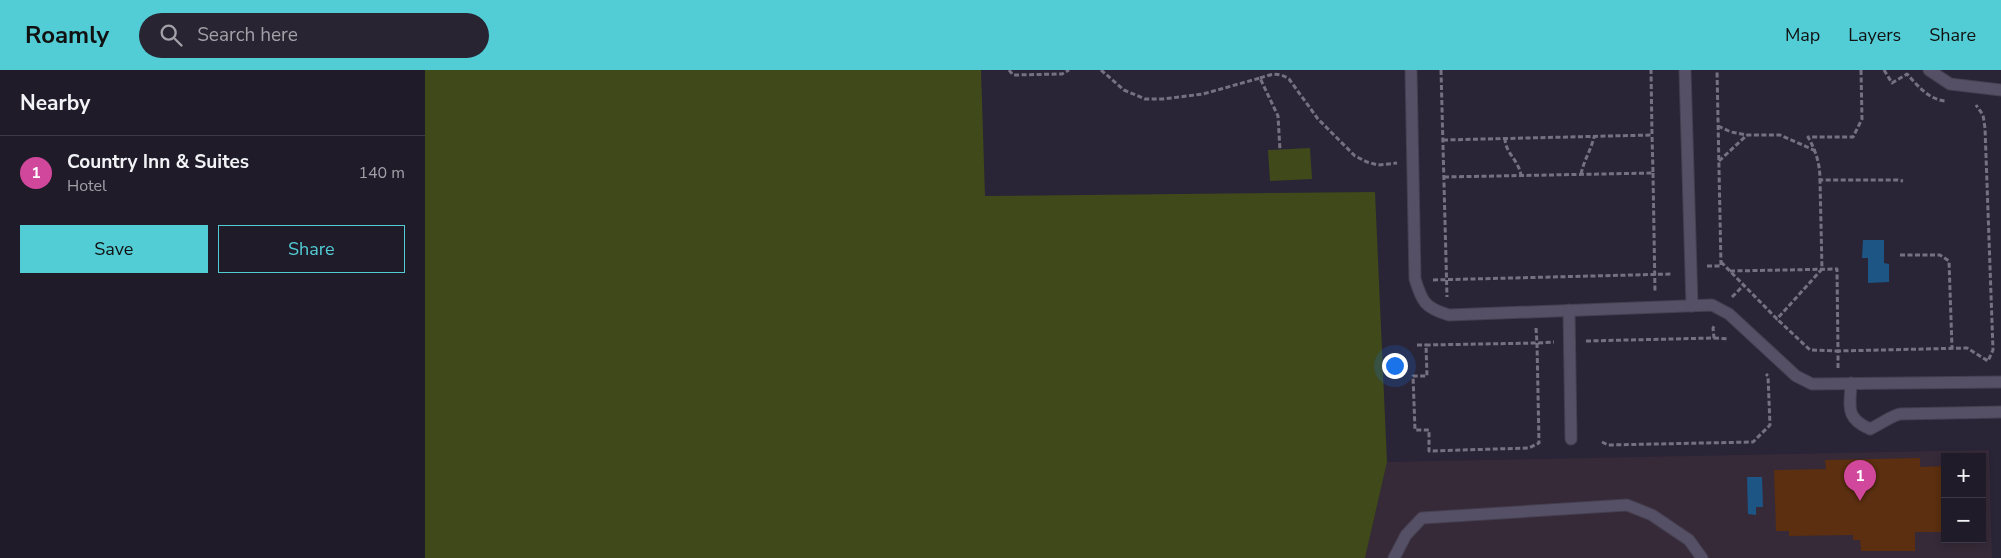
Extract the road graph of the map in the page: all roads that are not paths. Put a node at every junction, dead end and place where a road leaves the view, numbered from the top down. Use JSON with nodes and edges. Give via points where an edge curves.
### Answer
{"nodes":[{"id":1,"x":1411,"y":70,"type":"edge"},
{"id":2,"x":1685,"y":70,"type":"edge"},
{"id":3,"x":1929,"y":70,"type":"edge"},
{"id":4,"x":2001,"y":90,"type":"edge"},
{"id":5,"x":1692,"y":306,"type":"junction"},
{"id":6,"x":1569,"y":310,"type":"junction"},
{"id":7,"x":2001,"y":382,"type":"edge"},
{"id":8,"x":1851,"y":383,"type":"junction"},
{"id":9,"x":2001,"y":412,"type":"edge"},
{"id":10,"x":1571,"y":439,"type":"dead end"},
{"id":11,"x":1395,"y":558,"type":"edge"},
{"id":12,"x":1702,"y":558,"type":"edge"}],
"edges":[{"from":1,"to":6,"type":"lane","via":[[1415,280],[1421,300],[1435,311],[1448,314]]},
{"from":2,"to":5,"type":"lane"},
{"from":3,"to":4,"type":"lane","via":[[1949,84]]},
{"from":5,"to":6,"type":"lane"},
{"from":5,"to":8,"type":"lane","via":[[1712,305],[1729,314],[1796,376],[1812,384]]},
{"from":6,"to":10,"type":"lane"},
{"from":7,"to":8,"type":"lane"},
{"from":8,"to":9,"type":"lane","via":[[1849,410],[1856,423],[1870,429],[1883,424],[1890,416],[1900,414]]},
{"from":11,"to":12,"type":"lane","via":[[1406,535],[1423,518],[1627,505],[1652,514],[1689,540]]}]}
